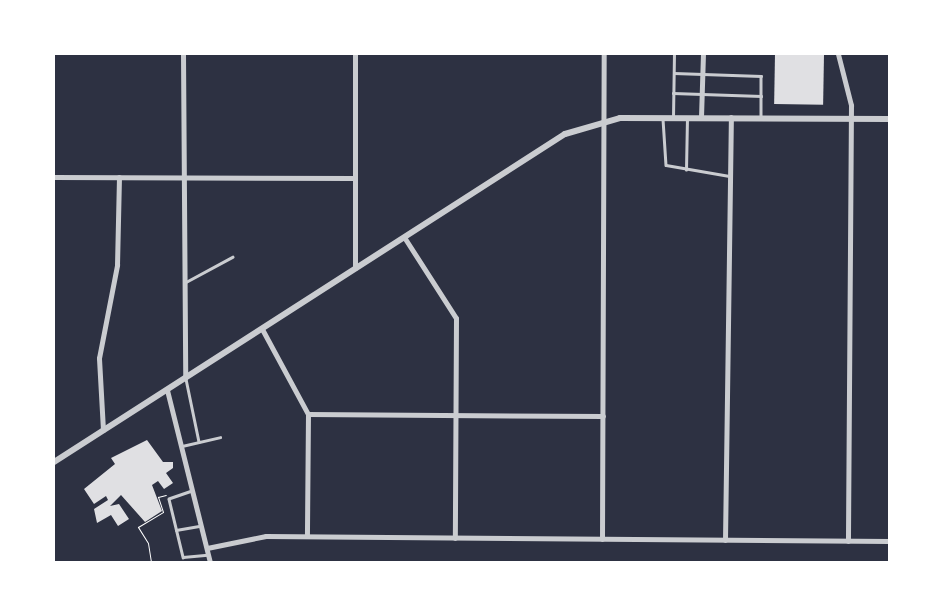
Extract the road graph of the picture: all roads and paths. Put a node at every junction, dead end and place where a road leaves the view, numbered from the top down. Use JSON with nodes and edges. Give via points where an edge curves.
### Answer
{"nodes":[{"id":1,"x":183,"y":54,"type":"edge"},
{"id":2,"x":355,"y":54,"type":"edge"},
{"id":3,"x":604,"y":54,"type":"edge"},
{"id":4,"x":674,"y":54,"type":"edge"},
{"id":5,"x":703,"y":54,"type":"edge"},
{"id":6,"x":838,"y":54,"type":"edge"},
{"id":7,"x":702,"y":72,"type":"junction"},
{"id":8,"x":674,"y":73,"type":"junction"},
{"id":9,"x":673,"y":93,"type":"junction"},
{"id":10,"x":702,"y":93,"type":"junction"},
{"id":11,"x":761,"y":96,"type":"junction"},
{"id":12,"x":663,"y":117,"type":"junction"},
{"id":13,"x":673,"y":117,"type":"junction"},
{"id":14,"x":687,"y":117,"type":"junction"},
{"id":15,"x":701,"y":117,"type":"junction"},
{"id":16,"x":731,"y":117,"type":"junction"},
{"id":17,"x":761,"y":118,"type":"junction"},
{"id":18,"x":851,"y":119,"type":"junction"},
{"id":19,"x":889,"y":119,"type":"edge"},
{"id":20,"x":604,"y":120,"type":"junction"},
{"id":21,"x":686,"y":170,"type":"junction"},
{"id":22,"x":730,"y":176,"type":"junction"},
{"id":23,"x":54,"y":177,"type":"edge"},
{"id":24,"x":119,"y":177,"type":"junction"},
{"id":25,"x":182,"y":178,"type":"junction"},
{"id":26,"x":354,"y":178,"type":"junction"},
{"id":27,"x":404,"y":237,"type":"junction"},
{"id":28,"x":232,"y":257,"type":"dead end"},
{"id":29,"x":355,"y":268,"type":"junction"},
{"id":30,"x":183,"y":284,"type":"junction"},
{"id":31,"x":262,"y":329,"type":"junction"},
{"id":32,"x":186,"y":378,"type":"junction"},
{"id":33,"x":167,"y":390,"type":"junction"},
{"id":34,"x":308,"y":414,"type":"junction"},
{"id":35,"x":455,"y":415,"type":"junction"},
{"id":36,"x":603,"y":416,"type":"junction"},
{"id":37,"x":103,"y":430,"type":"junction"},
{"id":38,"x":220,"y":437,"type":"dead end"},
{"id":39,"x":199,"y":442,"type":"junction"},
{"id":40,"x":181,"y":446,"type":"junction"},
{"id":41,"x":54,"y":462,"type":"edge"},
{"id":42,"x":192,"y":491,"type":"junction"},
{"id":43,"x":175,"y":492,"type":"dead end"},
{"id":44,"x":201,"y":525,"type":"junction"},
{"id":45,"x":176,"y":530,"type":"junction"},
{"id":46,"x":307,"y":536,"type":"junction"},
{"id":47,"x":455,"y":538,"type":"junction"},
{"id":48,"x":602,"y":539,"type":"junction"},
{"id":49,"x":725,"y":540,"type":"junction"},
{"id":50,"x":848,"y":541,"type":"junction"},
{"id":51,"x":889,"y":541,"type":"edge"},
{"id":52,"x":206,"y":548,"type":"junction"},
{"id":53,"x":208,"y":554,"type":"junction"},
{"id":54,"x":151,"y":562,"type":"edge"},
{"id":55,"x":210,"y":562,"type":"edge"}],
"edges":[{"from":1,"to":25,"type":"street"},
{"from":2,"to":26,"type":"street"},
{"from":3,"to":20,"type":"street"},
{"from":4,"to":8,"type":"lane"},
{"from":5,"to":7,"type":"street"},
{"from":6,"to":18,"type":"street"},
{"from":7,"to":8,"type":"lane"},
{"from":7,"to":10,"type":"street"},
{"from":7,"to":11,"type":"lane","via":[[761,76]]},
{"from":8,"to":9,"type":"lane"},
{"from":9,"to":10,"type":"lane"},
{"from":9,"to":13,"type":"lane"},
{"from":10,"to":11,"type":"lane"},
{"from":10,"to":15,"type":"street"},
{"from":11,"to":17,"type":"lane"},
{"from":12,"to":13,"type":"street"},
{"from":12,"to":20,"type":"street"},
{"from":12,"to":21,"type":"lane","via":[[666,165]]},
{"from":13,"to":14,"type":"street"},
{"from":14,"to":15,"type":"street"},
{"from":14,"to":21,"type":"lane"},
{"from":15,"to":16,"type":"street"},
{"from":16,"to":17,"type":"street"},
{"from":16,"to":22,"type":"street"},
{"from":17,"to":18,"type":"street"},
{"from":18,"to":19,"type":"street"},
{"from":18,"to":50,"type":"street"},
{"from":20,"to":27,"type":"street","via":[[560,138]]},
{"from":20,"to":36,"type":"street"},
{"from":21,"to":22,"type":"lane","via":[[712,170]]},
{"from":22,"to":49,"type":"street"},
{"from":23,"to":24,"type":"street"},
{"from":24,"to":25,"type":"street"},
{"from":24,"to":37,"type":"street","via":[[117,265],[98,374]]},
{"from":25,"to":26,"type":"street"},
{"from":25,"to":30,"type":"street"},
{"from":26,"to":29,"type":"street"},
{"from":27,"to":29,"type":"street"},
{"from":27,"to":35,"type":"street","via":[[456,318]]},
{"from":28,"to":30,"type":"lane"},
{"from":29,"to":31,"type":"street"},
{"from":30,"to":32,"type":"street"},
{"from":31,"to":32,"type":"street"},
{"from":31,"to":34,"type":"street"},
{"from":32,"to":33,"type":"street"},
{"from":32,"to":39,"type":"lane"},
{"from":33,"to":37,"type":"street"},
{"from":33,"to":40,"type":"street"},
{"from":34,"to":35,"type":"street"},
{"from":34,"to":46,"type":"street"},
{"from":35,"to":36,"type":"street"},
{"from":35,"to":47,"type":"street"},
{"from":36,"to":48,"type":"street"},
{"from":37,"to":41,"type":"street"},
{"from":38,"to":39,"type":"lane"},
{"from":39,"to":40,"type":"lane"},
{"from":40,"to":42,"type":"street"},
{"from":42,"to":44,"type":"street"},
{"from":42,"to":45,"type":"lane","via":[[169,497]]},
{"from":43,"to":54,"type":"path","via":[[158,497],[163,512],[138,527],[148,543]]},
{"from":44,"to":45,"type":"lane"},
{"from":44,"to":52,"type":"street"},
{"from":45,"to":53,"type":"lane","via":[[183,557]]},
{"from":46,"to":47,"type":"street"},
{"from":46,"to":52,"type":"street","via":[[247,538]]},
{"from":47,"to":48,"type":"street"},
{"from":48,"to":49,"type":"street"},
{"from":49,"to":50,"type":"street"},
{"from":50,"to":51,"type":"street"},
{"from":52,"to":53,"type":"street"},
{"from":53,"to":55,"type":"street"}]}
